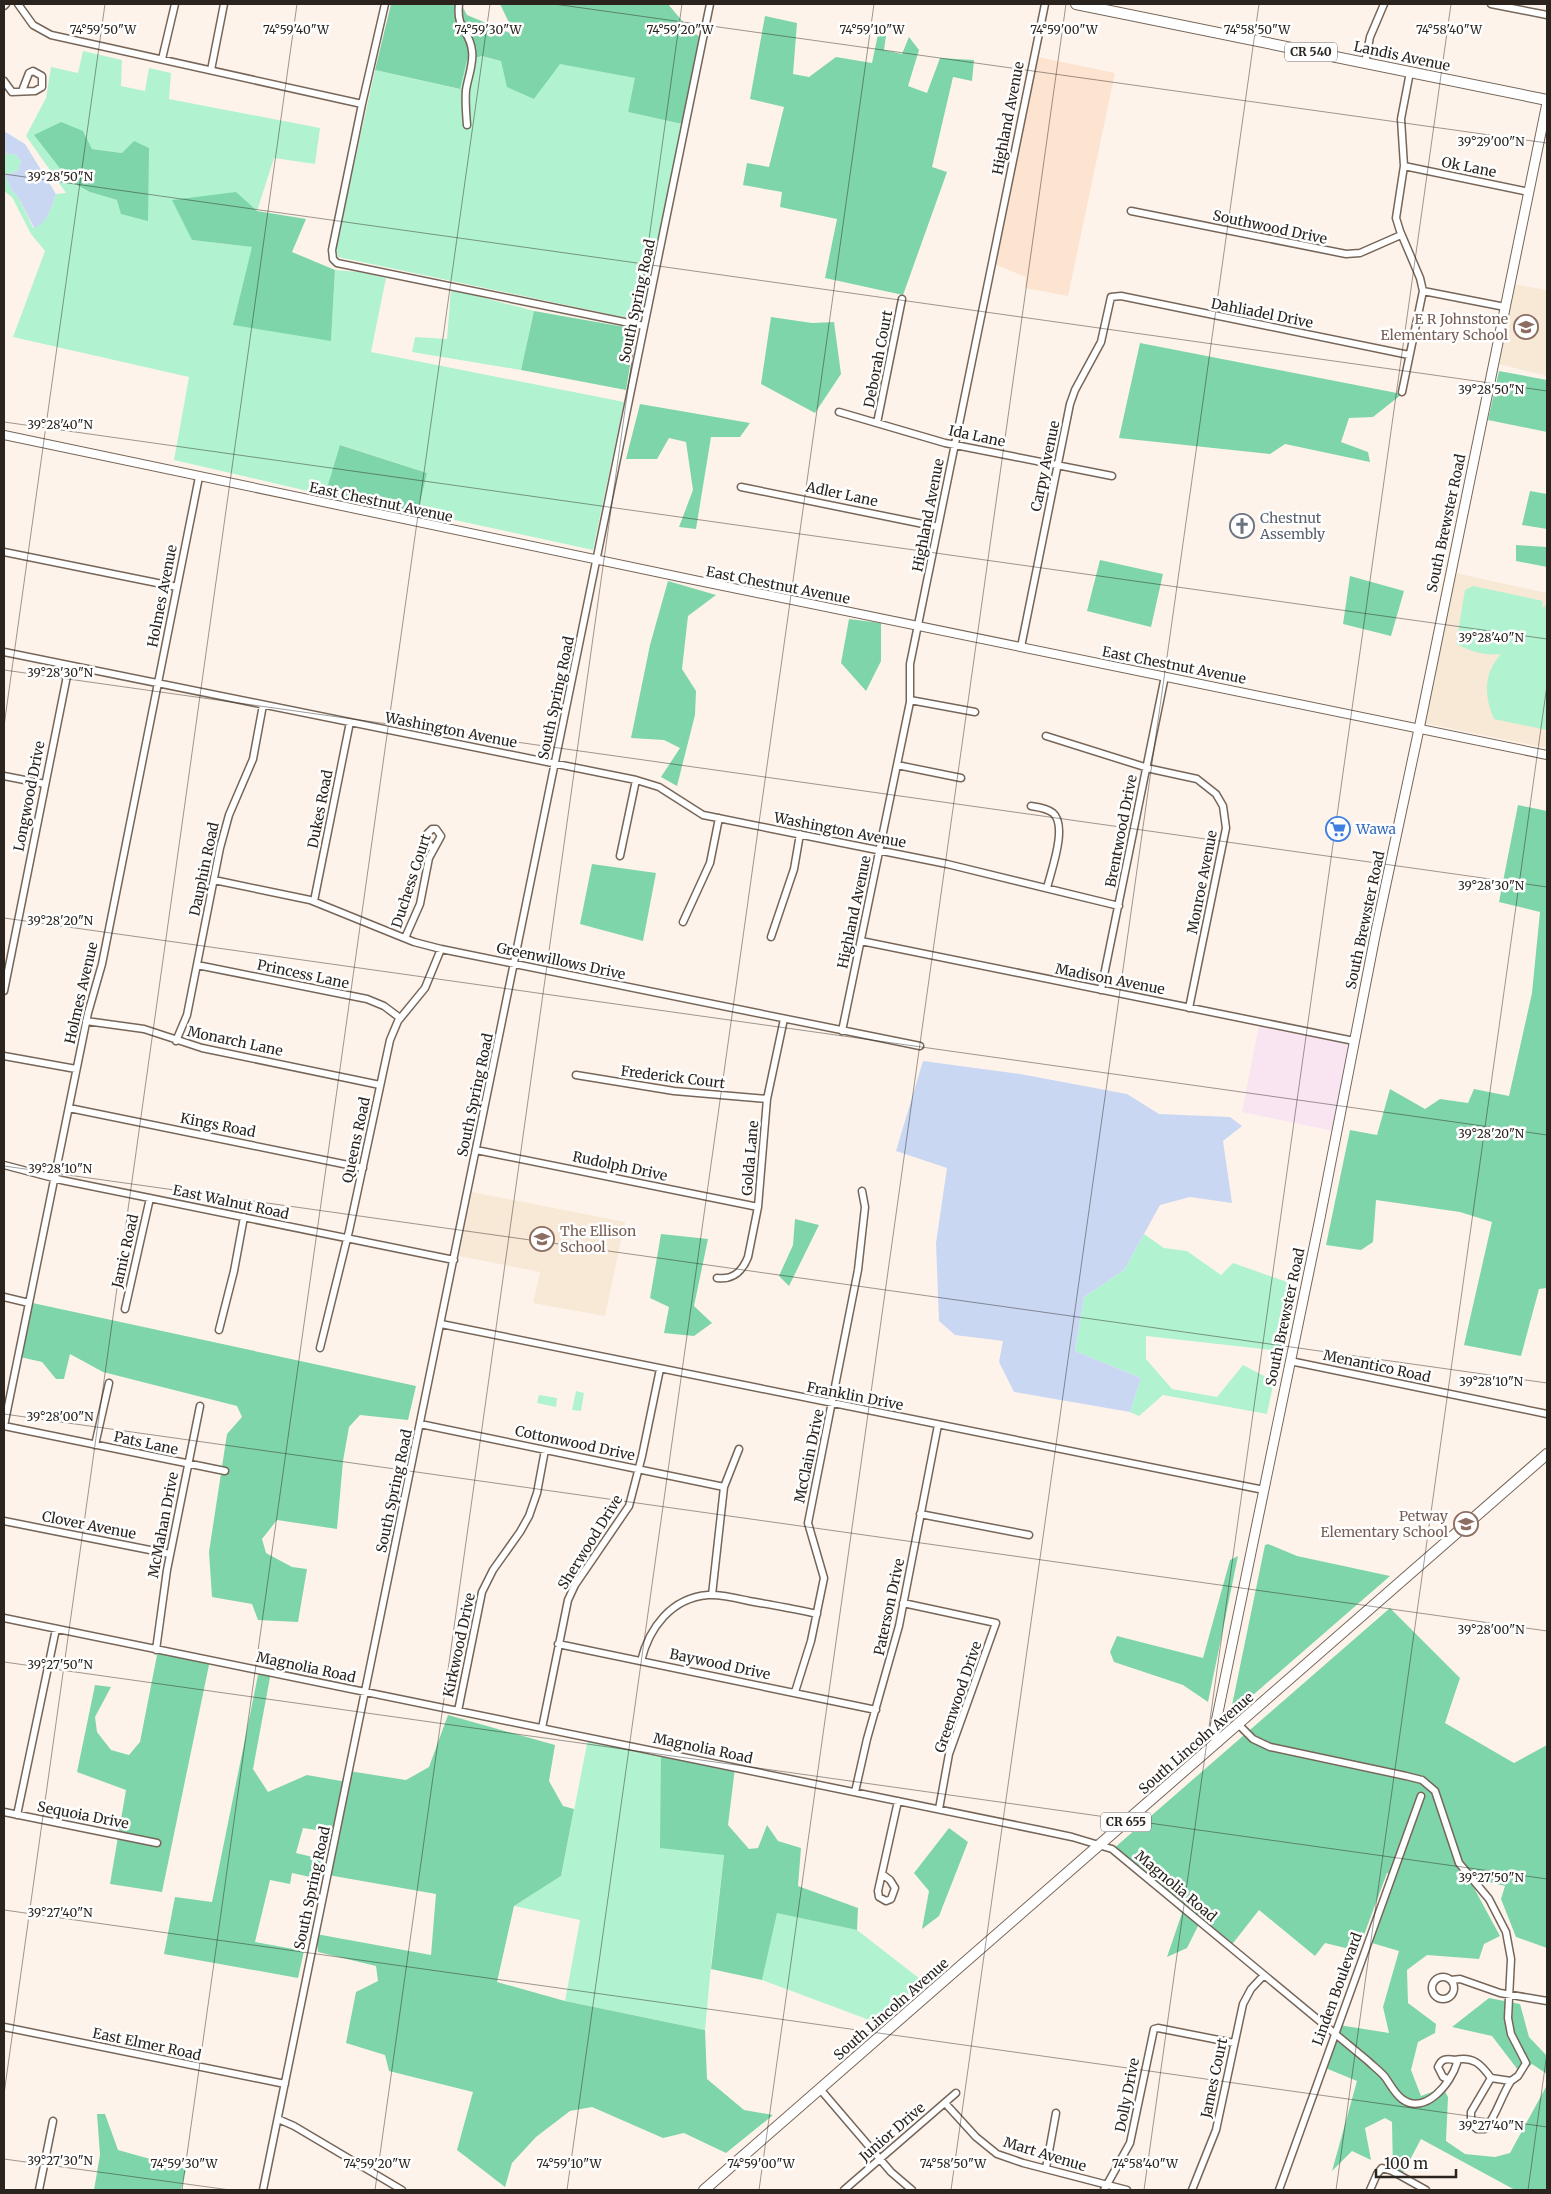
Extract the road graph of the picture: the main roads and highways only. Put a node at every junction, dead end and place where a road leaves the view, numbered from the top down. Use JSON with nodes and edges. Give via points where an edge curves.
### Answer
{"nodes":[{"id":1,"x":1076,"y":4,"type":"edge"},
{"id":2,"x":1547,"y":102,"type":"edge"},
{"id":3,"x":1547,"y":1454,"type":"edge"},
{"id":4,"x":1218,"y":1742,"type":"junction"},
{"id":5,"x":704,"y":2190,"type":"edge"}],
"edges":[{"from":1,"to":2,"type":"main road","name":"Landis Avenue","number":"CR 540"},
{"from":2,"to":4,"type":"main road","name":"South Brewster Road","via":[[1215,1727]]},
{"from":3,"to":4,"type":"main road","name":"South Lincoln Avenue","number":"CR 655"},
{"from":4,"to":5,"type":"main road","name":"South Lincoln Avenue","number":"CR 655"}]}
